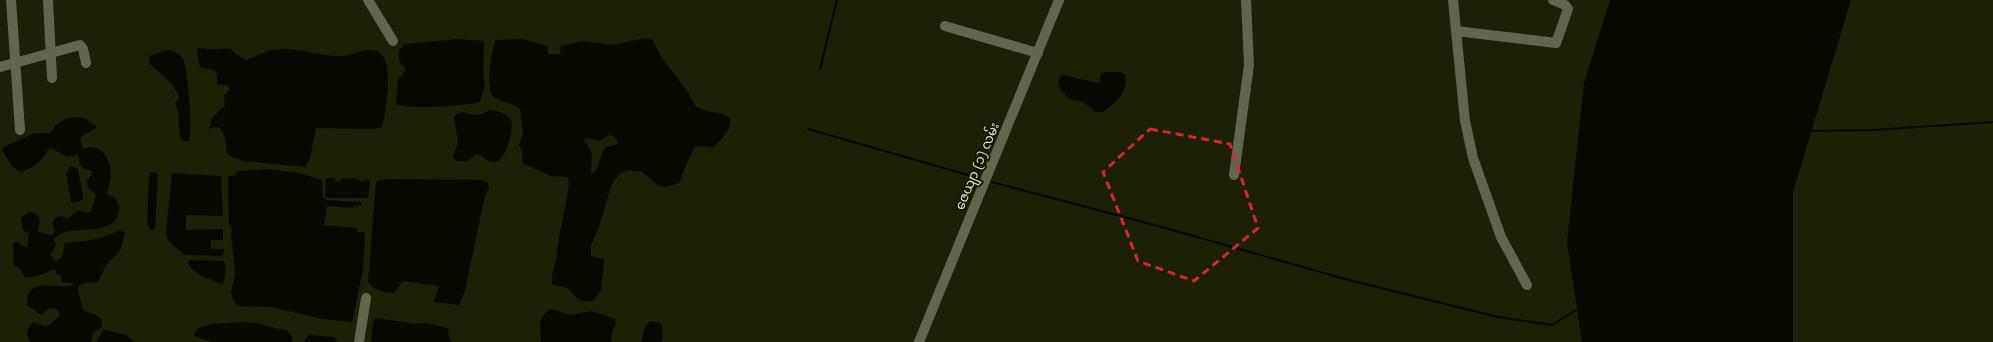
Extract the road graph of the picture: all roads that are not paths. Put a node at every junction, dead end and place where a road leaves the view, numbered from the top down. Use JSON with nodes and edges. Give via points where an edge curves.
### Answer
{"nodes":[{"id":1,"x":11,"y":0,"type":"edge"},
{"id":2,"x":48,"y":0,"type":"edge"},
{"id":3,"x":368,"y":0,"type":"edge"},
{"id":4,"x":1058,"y":0,"type":"edge"},
{"id":5,"x":1246,"y":0,"type":"edge"},
{"id":6,"x":1453,"y":0,"type":"edge"},
{"id":7,"x":1553,"y":0,"type":"edge"},
{"id":8,"x":945,"y":26,"type":"dead end"},
{"id":9,"x":1456,"y":31,"type":"junction"},
{"id":10,"x":393,"y":41,"type":"dead end"},
{"id":11,"x":51,"y":52,"type":"junction"},
{"id":12,"x":1038,"y":53,"type":"junction"},
{"id":13,"x":15,"y":63,"type":"junction"},
{"id":14,"x":86,"y":63,"type":"dead end"},
{"id":15,"x":0,"y":67,"type":"edge"},
{"id":16,"x":52,"y":78,"type":"dead end"},
{"id":17,"x":20,"y":130,"type":"dead end"},
{"id":18,"x":1234,"y":175,"type":"dead end"},
{"id":19,"x":1527,"y":284,"type":"dead end"},
{"id":20,"x":366,"y":298,"type":"dead end"},
{"id":21,"x":359,"y":342,"type":"edge"},
{"id":22,"x":919,"y":342,"type":"edge"}],
"edges":[{"from":1,"to":13,"type":"street"},
{"from":2,"to":11,"type":"street"},
{"from":3,"to":10,"type":"street"},
{"from":4,"to":12,"type":"street","name":"ဇေယျာ (၁) လမ်း"},
{"from":5,"to":18,"type":"street","via":[[1249,65]]},
{"from":6,"to":9,"type":"street"},
{"from":7,"to":9,"type":"street","via":[[1568,9],[1556,43]]},
{"from":8,"to":12,"type":"street"},
{"from":9,"to":19,"type":"street","via":[[1464,122],[1473,158],[1501,237]]},
{"from":11,"to":13,"type":"street"},
{"from":11,"to":14,"type":"street","via":[[80,45],[84,49]]},
{"from":11,"to":16,"type":"street"},
{"from":12,"to":22,"type":"street","name":"ဇေယျာ (၁) လမ်း"},
{"from":13,"to":15,"type":"street"},
{"from":13,"to":17,"type":"street"},
{"from":20,"to":21,"type":"street"}]}
